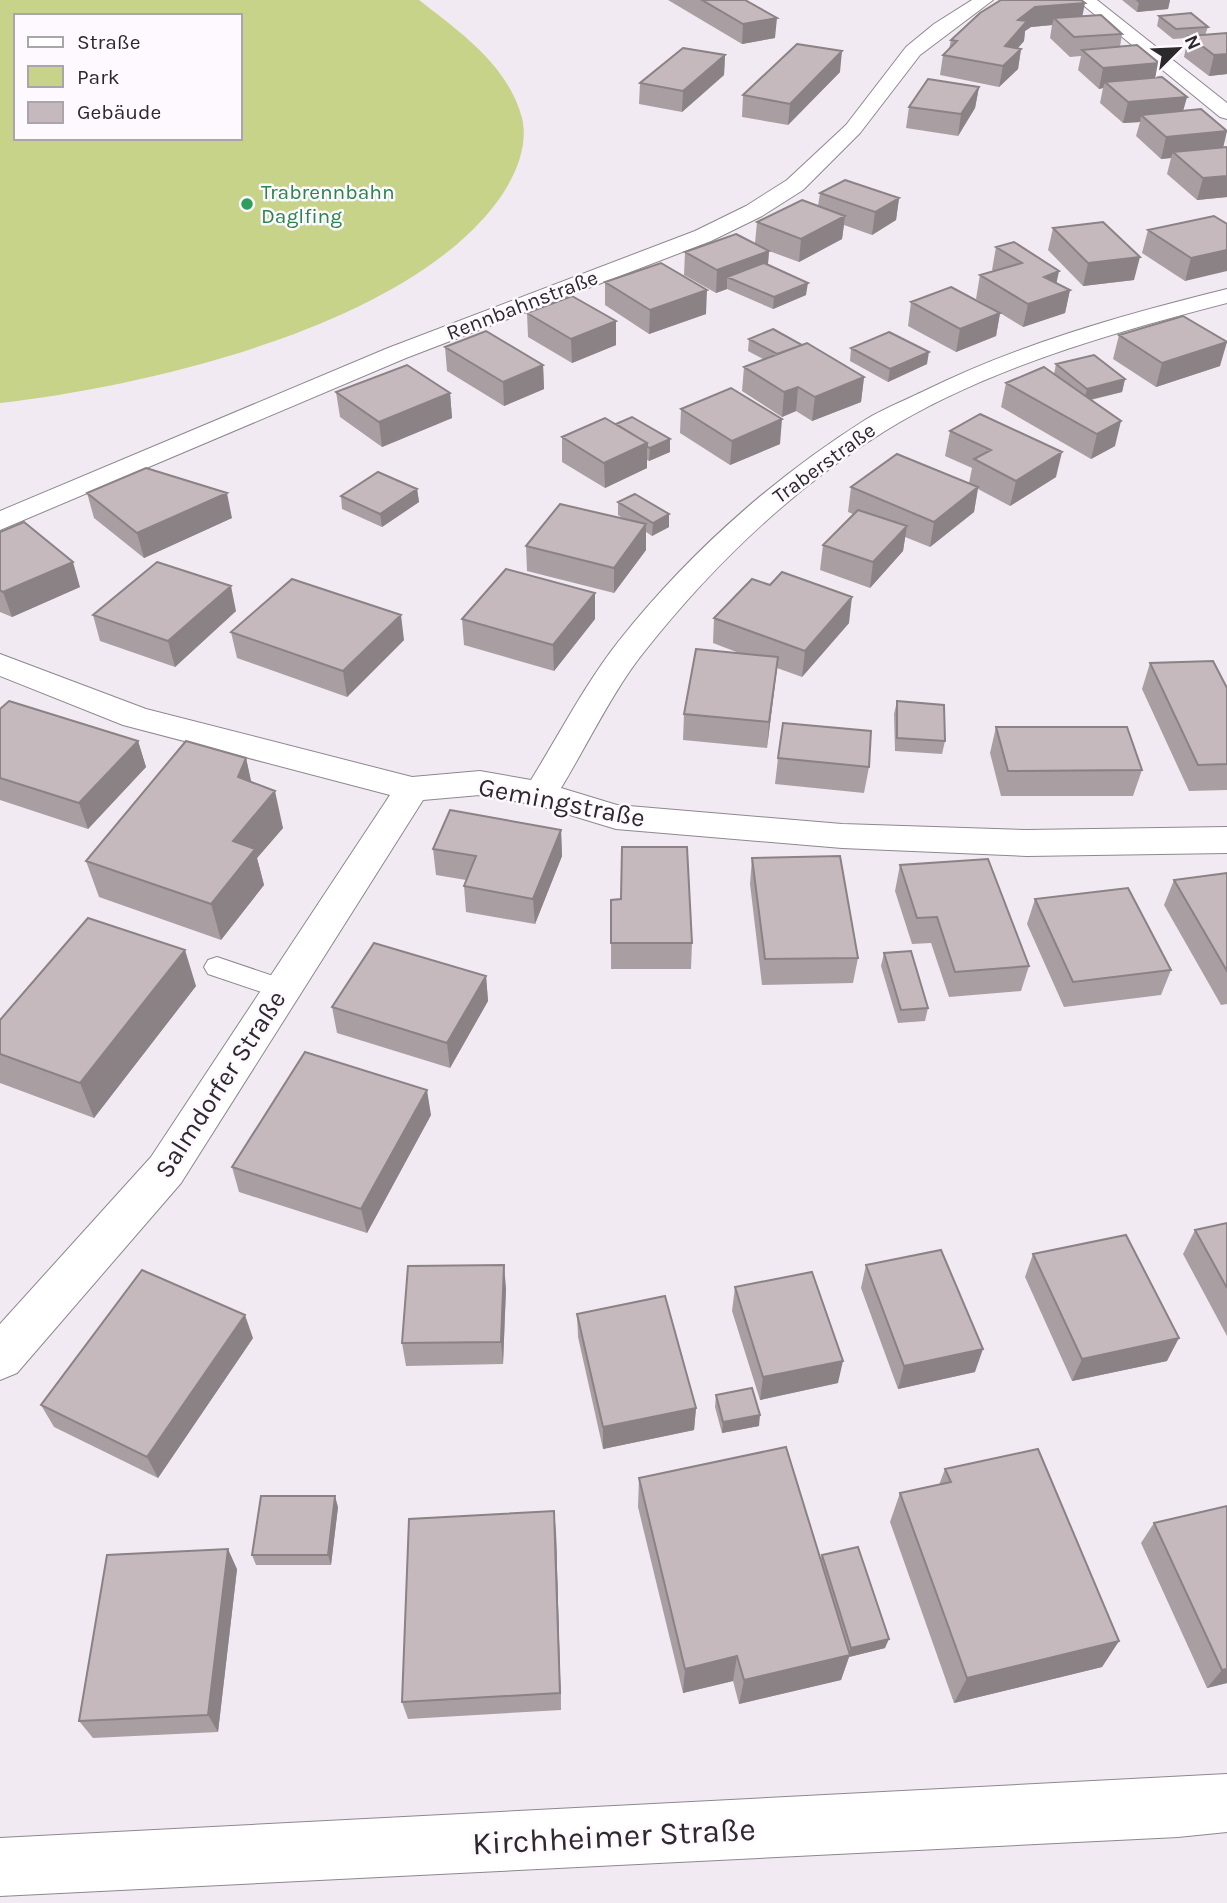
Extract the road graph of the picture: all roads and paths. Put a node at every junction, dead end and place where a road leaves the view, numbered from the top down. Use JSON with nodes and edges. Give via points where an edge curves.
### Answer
{"nodes":[{"id":1,"x":984,"y":0,"type":"edge"},
{"id":2,"x":1086,"y":0,"type":"edge"},
{"id":3,"x":1227,"y":113,"type":"edge"},
{"id":4,"x":1227,"y":296,"type":"edge"},
{"id":5,"x":0,"y":521,"type":"edge"},
{"id":6,"x":0,"y":664,"type":"edge"},
{"id":7,"x":412,"y":789,"type":"junction"},
{"id":8,"x":540,"y":794,"type":"junction"},
{"id":9,"x":1227,"y":839,"type":"edge"},
{"id":10,"x":217,"y":967,"type":"dead end"},
{"id":11,"x":282,"y":989,"type":"junction"},
{"id":12,"x":0,"y":1358,"type":"edge"},
{"id":13,"x":1227,"y":1803,"type":"edge"},
{"id":14,"x":0,"y":1867,"type":"edge"}],
"edges":[{"from":1,"to":5,"type":"street","name":"Rennbahnstraße","via":[[913,51],[845,136],[795,185],[754,211],[703,236],[397,353]]},
{"from":2,"to":3,"type":"street"},
{"from":4,"to":8,"type":"street","name":"Traberstraße","via":[[1123,322],[960,383],[876,425],[767,504],[704,564],[629,649]]},
{"from":6,"to":7,"type":"street","name":"Gemingstraße","via":[[135,717]]},
{"from":7,"to":8,"type":"street","name":"Gemingstraße","via":[[480,783]]},
{"from":7,"to":11,"type":"street","name":"Salmdorfer Straße"},
{"from":8,"to":9,"type":"street","name":"Gemingstraße","via":[[617,817],[842,836],[1027,843]]},
{"from":10,"to":11,"type":"lane"},
{"from":11,"to":12,"type":"street","name":"Salmdorfer Straße","via":[[166,1170]]},
{"from":13,"to":14,"type":"street","name":"Kirchheimer Straße"}]}
